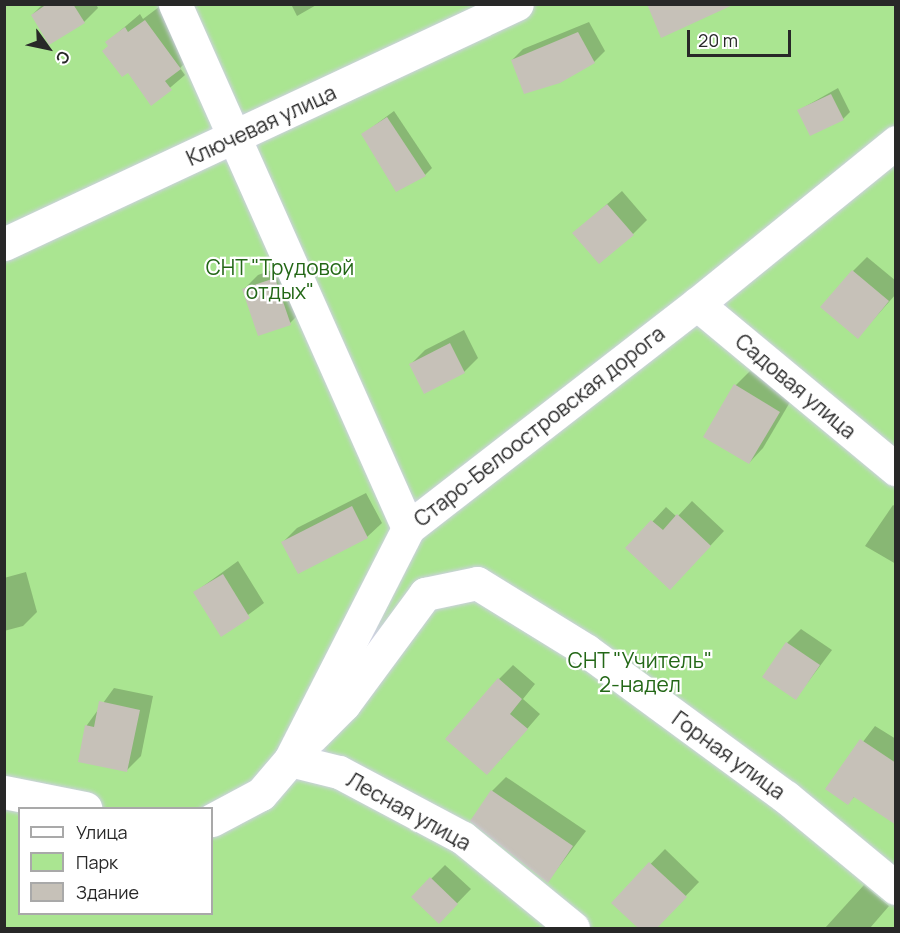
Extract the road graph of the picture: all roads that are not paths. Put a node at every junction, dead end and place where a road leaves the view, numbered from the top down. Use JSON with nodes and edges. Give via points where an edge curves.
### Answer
{"nodes":[{"id":1,"x":175,"y":4,"type":"edge"},
{"id":2,"x":517,"y":4,"type":"edge"},
{"id":3,"x":235,"y":137,"type":"junction"},
{"id":4,"x":896,"y":142,"type":"edge"},
{"id":5,"x":4,"y":244,"type":"edge"},
{"id":6,"x":697,"y":303,"type":"junction"},
{"id":7,"x":896,"y":469,"type":"edge"},
{"id":8,"x":408,"y":528,"type":"junction"},
{"id":9,"x":290,"y":760,"type":"junction"},
{"id":10,"x":4,"y":792,"type":"edge"},
{"id":11,"x":80,"y":807,"type":"edge"},
{"id":12,"x":213,"y":819,"type":"edge"},
{"id":13,"x":896,"y":888,"type":"edge"},
{"id":14,"x":573,"y":928,"type":"edge"}],
"edges":[{"from":1,"to":3,"type":"street"},
{"from":2,"to":3,"type":"street","name":"Ключевая улица"},
{"from":3,"to":5,"type":"street","name":"Ключевая улица"},
{"from":3,"to":8,"type":"street"},
{"from":4,"to":6,"type":"street","name":"Старо-Белоостровская дорога"},
{"from":6,"to":7,"type":"street","name":"Садовая улица"},
{"from":6,"to":8,"type":"street","name":"Старо-Белоостровская дорога"},
{"from":8,"to":9,"type":"street","name":"Старо-Белоостровская дорога"},
{"from":9,"to":12,"type":"street","name":"Старо-Белоостровская дорога","via":[[261,794]]},
{"from":9,"to":13,"type":"street","name":"Горная улица","via":[[344,704],[425,594],[477,582],[616,672],[786,797]]},
{"from":9,"to":14,"type":"street","name":"Лесная улица","via":[[339,771],[464,838]]},
{"from":10,"to":11,"type":"street"}]}
